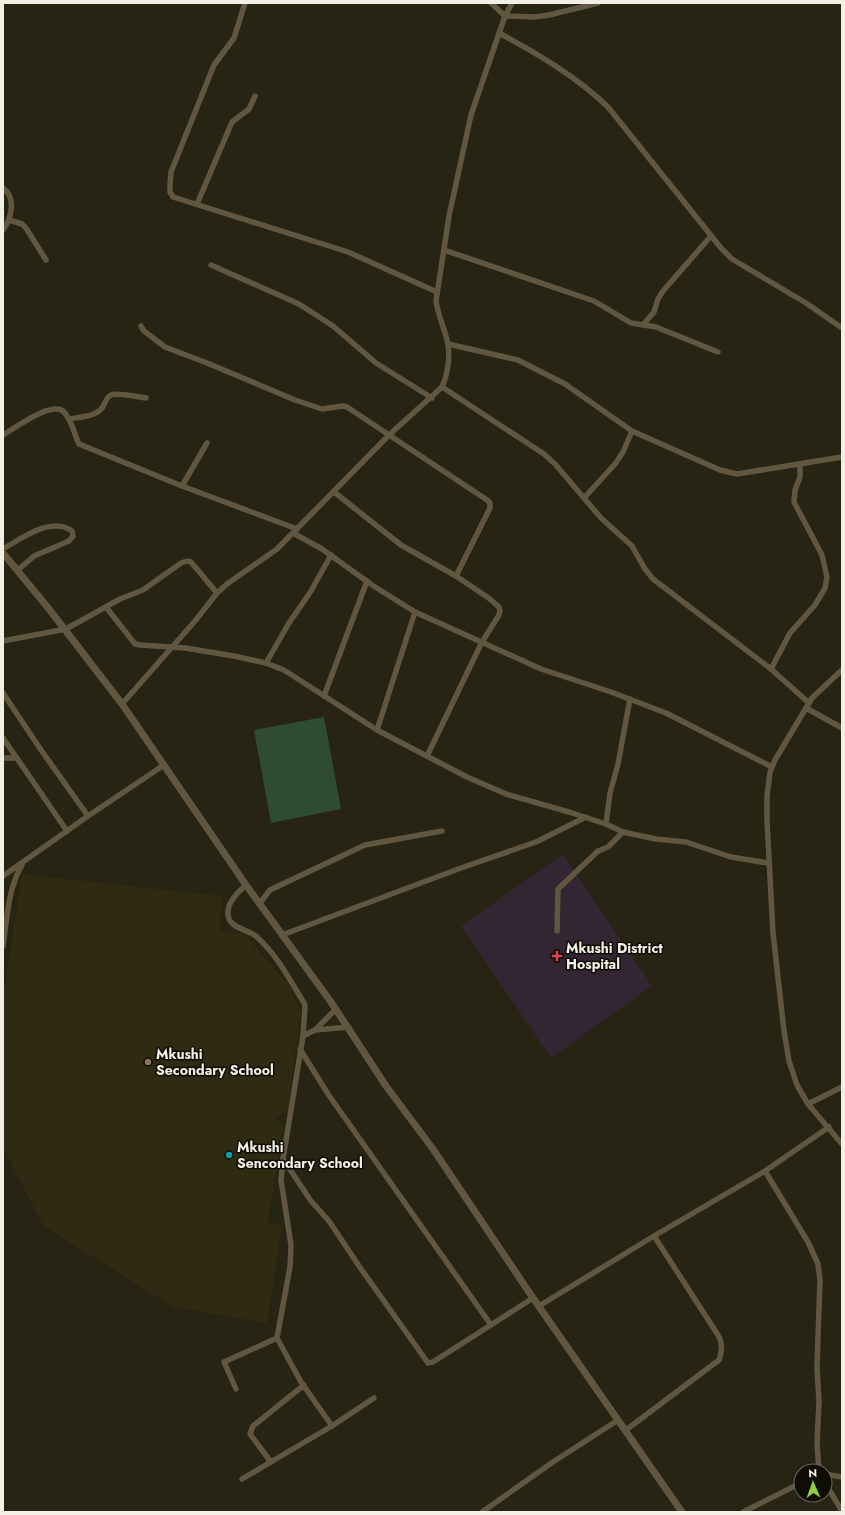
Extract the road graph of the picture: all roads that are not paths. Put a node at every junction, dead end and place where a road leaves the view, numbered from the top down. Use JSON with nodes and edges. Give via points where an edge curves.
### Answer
{"nodes":[{"id":1,"x":245,"y":3,"type":"edge"},
{"id":2,"x":491,"y":3,"type":"edge"},
{"id":3,"x":512,"y":3,"type":"edge"},
{"id":4,"x":598,"y":3,"type":"edge"},
{"id":5,"x":505,"y":16,"type":"junction"},
{"id":6,"x":499,"y":33,"type":"junction"},
{"id":7,"x":255,"y":96,"type":"dead end"},
{"id":8,"x":3,"y":188,"type":"edge"},
{"id":9,"x":197,"y":204,"type":"junction"},
{"id":10,"x":9,"y":220,"type":"junction"},
{"id":11,"x":3,"y":230,"type":"edge"},
{"id":12,"x":711,"y":236,"type":"junction"},
{"id":13,"x":444,"y":250,"type":"junction"},
{"id":14,"x":46,"y":260,"type":"dead end"},
{"id":15,"x":211,"y":265,"type":"dead end"},
{"id":16,"x":437,"y":292,"type":"junction"},
{"id":17,"x":643,"y":325,"type":"junction"},
{"id":18,"x":141,"y":326,"type":"dead end"},
{"id":19,"x":842,"y":328,"type":"edge"},
{"id":20,"x":448,"y":344,"type":"junction"},
{"id":21,"x":718,"y":352,"type":"dead end"},
{"id":22,"x":442,"y":387,"type":"junction"},
{"id":23,"x":146,"y":398,"type":"dead end"},
{"id":24,"x":432,"y":398,"type":"junction"},
{"id":25,"x":69,"y":419,"type":"junction"},
{"id":26,"x":632,"y":431,"type":"junction"},
{"id":27,"x":3,"y":435,"type":"edge"},
{"id":28,"x":389,"y":435,"type":"junction"},
{"id":29,"x":207,"y":443,"type":"dead end"},
{"id":30,"x":842,"y":457,"type":"edge"},
{"id":31,"x":800,"y":464,"type":"junction"},
{"id":32,"x":182,"y":486,"type":"junction"},
{"id":33,"x":334,"y":492,"type":"junction"},
{"id":34,"x":584,"y":498,"type":"junction"},
{"id":35,"x":295,"y":531,"type":"junction"},
{"id":36,"x":3,"y":549,"type":"edge"},
{"id":37,"x":3,"y":553,"type":"edge"},
{"id":38,"x":331,"y":555,"type":"junction"},
{"id":39,"x":18,"y":570,"type":"junction"},
{"id":40,"x":456,"y":576,"type":"junction"},
{"id":41,"x":367,"y":581,"type":"junction"},
{"id":42,"x":217,"y":593,"type":"junction"},
{"id":43,"x":106,"y":607,"type":"junction"},
{"id":44,"x":415,"y":612,"type":"junction"},
{"id":45,"x":66,"y":629,"type":"junction"},
{"id":46,"x":3,"y":641,"type":"edge"},
{"id":47,"x":482,"y":642,"type":"junction"},
{"id":48,"x":172,"y":648,"type":"junction"},
{"id":49,"x":266,"y":663,"type":"junction"},
{"id":50,"x":771,"y":670,"type":"junction"},
{"id":51,"x":842,"y":670,"type":"edge"},
{"id":52,"x":3,"y":693,"type":"edge"},
{"id":53,"x":324,"y":696,"type":"junction"},
{"id":54,"x":630,"y":699,"type":"junction"},
{"id":55,"x":122,"y":704,"type":"junction"},
{"id":56,"x":807,"y":706,"type":"junction"},
{"id":57,"x":842,"y":728,"type":"edge"},
{"id":58,"x":377,"y":730,"type":"junction"},
{"id":59,"x":3,"y":738,"type":"edge"},
{"id":60,"x":427,"y":756,"type":"junction"},
{"id":61,"x":3,"y":758,"type":"edge"},
{"id":62,"x":18,"y":758,"type":"junction"},
{"id":63,"x":164,"y":764,"type":"junction"},
{"id":64,"x":772,"y":767,"type":"junction"},
{"id":65,"x":88,"y":816,"type":"junction"},
{"id":66,"x":586,"y":817,"type":"junction"},
{"id":67,"x":606,"y":824,"type":"junction"},
{"id":68,"x":67,"y":831,"type":"junction"},
{"id":69,"x":442,"y":831,"type":"dead end"},
{"id":70,"x":623,"y":832,"type":"junction"},
{"id":71,"x":23,"y":862,"type":"junction"},
{"id":72,"x":768,"y":863,"type":"junction"},
{"id":73,"x":3,"y":876,"type":"edge"},
{"id":74,"x":246,"y":885,"type":"junction"},
{"id":75,"x":260,"y":903,"type":"junction"},
{"id":76,"x":557,"y":931,"type":"dead end"},
{"id":77,"x":282,"y":935,"type":"junction"},
{"id":78,"x":3,"y":946,"type":"edge"},
{"id":79,"x":336,"y":1009,"type":"junction"},
{"id":80,"x":349,"y":1027,"type":"junction"},
{"id":81,"x":315,"y":1030,"type":"junction"},
{"id":82,"x":303,"y":1036,"type":"junction"},
{"id":83,"x":300,"y":1049,"type":"junction"},
{"id":84,"x":842,"y":1087,"type":"edge"},
{"id":85,"x":808,"y":1104,"type":"junction"},
{"id":86,"x":828,"y":1127,"type":"junction"},
{"id":87,"x":842,"y":1144,"type":"edge"},
{"id":88,"x":283,"y":1159,"type":"junction"},
{"id":89,"x":765,"y":1171,"type":"junction"},
{"id":90,"x":654,"y":1236,"type":"junction"},
{"id":91,"x":533,"y":1298,"type":"junction"},
{"id":92,"x":539,"y":1306,"type":"junction"},
{"id":93,"x":491,"y":1325,"type":"junction"},
{"id":94,"x":277,"y":1338,"type":"junction"},
{"id":95,"x":304,"y":1385,"type":"junction"},
{"id":96,"x":236,"y":1389,"type":"dead end"},
{"id":97,"x":374,"y":1398,"type":"dead end"},
{"id":98,"x":618,"y":1420,"type":"junction"},
{"id":99,"x":332,"y":1426,"type":"junction"},
{"id":100,"x":626,"y":1430,"type":"junction"},
{"id":101,"x":271,"y":1462,"type":"junction"},
{"id":102,"x":818,"y":1463,"type":"edge"},
{"id":103,"x":242,"y":1479,"type":"dead end"},
{"id":104,"x":793,"y":1487,"type":"edge"},
{"id":105,"x":833,"y":1496,"type":"edge"},
{"id":106,"x":842,"y":1511,"type":"edge"},
{"id":107,"x":482,"y":1512,"type":"edge"},
{"id":108,"x":682,"y":1512,"type":"edge"},
{"id":109,"x":743,"y":1512,"type":"edge"}],
"edges":[{"from":1,"to":9,"type":"street","via":[[234,38],[214,65],[171,172],[170,192],[173,197]]},
{"from":2,"to":5,"type":"street"},
{"from":3,"to":5,"type":"street"},
{"from":4,"to":5,"type":"street","via":[[549,16]]},
{"from":5,"to":6,"type":"street"},
{"from":6,"to":12,"type":"street","via":[[535,53],[600,99]]},
{"from":6,"to":13,"type":"street","via":[[471,115]]},
{"from":7,"to":9,"type":"street","via":[[249,109],[232,122]]},
{"from":8,"to":10,"type":"street","via":[[11,200]]},
{"from":9,"to":16,"type":"street","via":[[348,252]]},
{"from":10,"to":11,"type":"street"},
{"from":10,"to":14,"type":"street","via":[[26,228]]},
{"from":12,"to":17,"type":"street","via":[[663,291],[654,312]]},
{"from":12,"to":19,"type":"street","via":[[732,258]]},
{"from":13,"to":16,"type":"street"},
{"from":13,"to":17,"type":"street","via":[[594,301],[631,323]]},
{"from":15,"to":24,"type":"street","via":[[300,304],[333,326],[376,362]]},
{"from":16,"to":20,"type":"street","via":[[437,313]]},
{"from":17,"to":21,"type":"street","via":[[662,329]]},
{"from":18,"to":28,"type":"street","via":[[165,347],[302,403],[322,408],[343,406]]},
{"from":20,"to":22,"type":"street","via":[[449,364]]},
{"from":20,"to":26,"type":"street","via":[[525,363],[565,384]]},
{"from":22,"to":24,"type":"street"},
{"from":22,"to":34,"type":"street","via":[[544,454]]},
{"from":23,"to":25,"type":"street","via":[[111,395],[98,412]]},
{"from":24,"to":28,"type":"street"},
{"from":25,"to":27,"type":"street","via":[[64,411],[52,409],[38,414]]},
{"from":25,"to":32,"type":"street","via":[[79,444]]},
{"from":26,"to":31,"type":"street","via":[[720,470],[737,474]]},
{"from":26,"to":34,"type":"street","via":[[623,452]]},
{"from":28,"to":33,"type":"street"},
{"from":28,"to":40,"type":"street","via":[[490,503],[490,508]]},
{"from":29,"to":32,"type":"street"},
{"from":30,"to":31,"type":"street"},
{"from":31,"to":50,"type":"street","via":[[800,477],[794,502],[822,555],[827,577],[825,588],[815,605],[790,633]]},
{"from":32,"to":35,"type":"street"},
{"from":33,"to":35,"type":"street"},
{"from":33,"to":40,"type":"street","via":[[401,545]]},
{"from":34,"to":50,"type":"street","via":[[601,518],[632,546],[653,579]]},
{"from":35,"to":38,"type":"street"},
{"from":35,"to":42,"type":"street","via":[[277,549]]},
{"from":36,"to":39,"type":"street","via":[[47,527],[61,527],[72,531],[73,536],[69,541],[34,556]]},
{"from":37,"to":39,"type":"street"},
{"from":38,"to":41,"type":"street"},
{"from":38,"to":49,"type":"street"},
{"from":39,"to":45,"type":"street"},
{"from":40,"to":47,"type":"street","via":[[499,607],[499,615]]},
{"from":41,"to":44,"type":"street"},
{"from":41,"to":53,"type":"street"},
{"from":42,"to":43,"type":"street","via":[[191,562],[186,561],[143,590]]},
{"from":42,"to":48,"type":"street"},
{"from":43,"to":45,"type":"street"},
{"from":43,"to":48,"type":"street","via":[[135,644]]},
{"from":44,"to":47,"type":"street"},
{"from":44,"to":58,"type":"street"},
{"from":45,"to":46,"type":"street"},
{"from":45,"to":55,"type":"street"},
{"from":47,"to":54,"type":"street","via":[[541,669]]},
{"from":47,"to":60,"type":"street"},
{"from":48,"to":49,"type":"street","via":[[220,653]]},
{"from":48,"to":55,"type":"street"},
{"from":49,"to":53,"type":"street","via":[[284,670]]},
{"from":50,"to":56,"type":"street"},
{"from":51,"to":56,"type":"street"},
{"from":52,"to":65,"type":"street"},
{"from":53,"to":58,"type":"street"},
{"from":54,"to":64,"type":"street","via":[[666,713]]},
{"from":54,"to":67,"type":"street"},
{"from":55,"to":63,"type":"street"},
{"from":56,"to":57,"type":"street"},
{"from":56,"to":64,"type":"street"},
{"from":58,"to":60,"type":"street"},
{"from":59,"to":62,"type":"street"},
{"from":60,"to":66,"type":"street","via":[[506,794]]},
{"from":61,"to":62,"type":"street"},
{"from":62,"to":68,"type":"street"},
{"from":63,"to":65,"type":"street"},
{"from":63,"to":74,"type":"street"},
{"from":64,"to":72,"type":"street","via":[[767,796]]},
{"from":65,"to":68,"type":"street"},
{"from":66,"to":67,"type":"street"},
{"from":66,"to":77,"type":"street","via":[[536,842]]},
{"from":67,"to":70,"type":"street"},
{"from":68,"to":71,"type":"street"},
{"from":69,"to":75,"type":"street","via":[[365,845],[270,890]]},
{"from":70,"to":72,"type":"street","via":[[686,842],[731,857]]},
{"from":70,"to":76,"type":"street","via":[[608,847],[598,851],[558,889]]},
{"from":71,"to":73,"type":"street"},
{"from":71,"to":78,"type":"street","via":[[12,889]]},
{"from":72,"to":85,"type":"street","via":[[784,1031],[789,1061]]},
{"from":74,"to":75,"type":"street"},
{"from":74,"to":82,"type":"street","via":[[232,900],[228,917],[231,923],[255,934],[266,945],[304,1003]]},
{"from":75,"to":77,"type":"street"},
{"from":77,"to":79,"type":"street"},
{"from":79,"to":80,"type":"street"},
{"from":79,"to":81,"type":"street"},
{"from":80,"to":81,"type":"street"},
{"from":80,"to":91,"type":"street","via":[[386,1086],[433,1149]]},
{"from":81,"to":82,"type":"street"},
{"from":82,"to":83,"type":"street"},
{"from":83,"to":88,"type":"street"},
{"from":83,"to":93,"type":"street","via":[[328,1094]]},
{"from":84,"to":85,"type":"street"},
{"from":85,"to":86,"type":"street"},
{"from":86,"to":87,"type":"street"},
{"from":86,"to":89,"type":"street"},
{"from":88,"to":93,"type":"street","via":[[428,1363]]},
{"from":88,"to":94,"type":"street","via":[[281,1180],[291,1245],[290,1267]]},
{"from":89,"to":90,"type":"street"},
{"from":89,"to":102,"type":"street","via":[[808,1242],[818,1264]]},
{"from":90,"to":92,"type":"street"},
{"from":90,"to":100,"type":"street","via":[[718,1335],[722,1342],[722,1350],[719,1360]]},
{"from":91,"to":92,"type":"street"},
{"from":91,"to":93,"type":"street"},
{"from":92,"to":98,"type":"street"},
{"from":94,"to":95,"type":"street"},
{"from":94,"to":96,"type":"street","via":[[224,1362]]},
{"from":95,"to":99,"type":"street"},
{"from":95,"to":101,"type":"street","via":[[253,1426],[250,1434]]},
{"from":97,"to":99,"type":"street"},
{"from":98,"to":100,"type":"street"},
{"from":98,"to":107,"type":"street"},
{"from":99,"to":101,"type":"street"},
{"from":100,"to":108,"type":"street"},
{"from":101,"to":103,"type":"street"},
{"from":104,"to":109,"type":"street"},
{"from":105,"to":106,"type":"street"}]}
